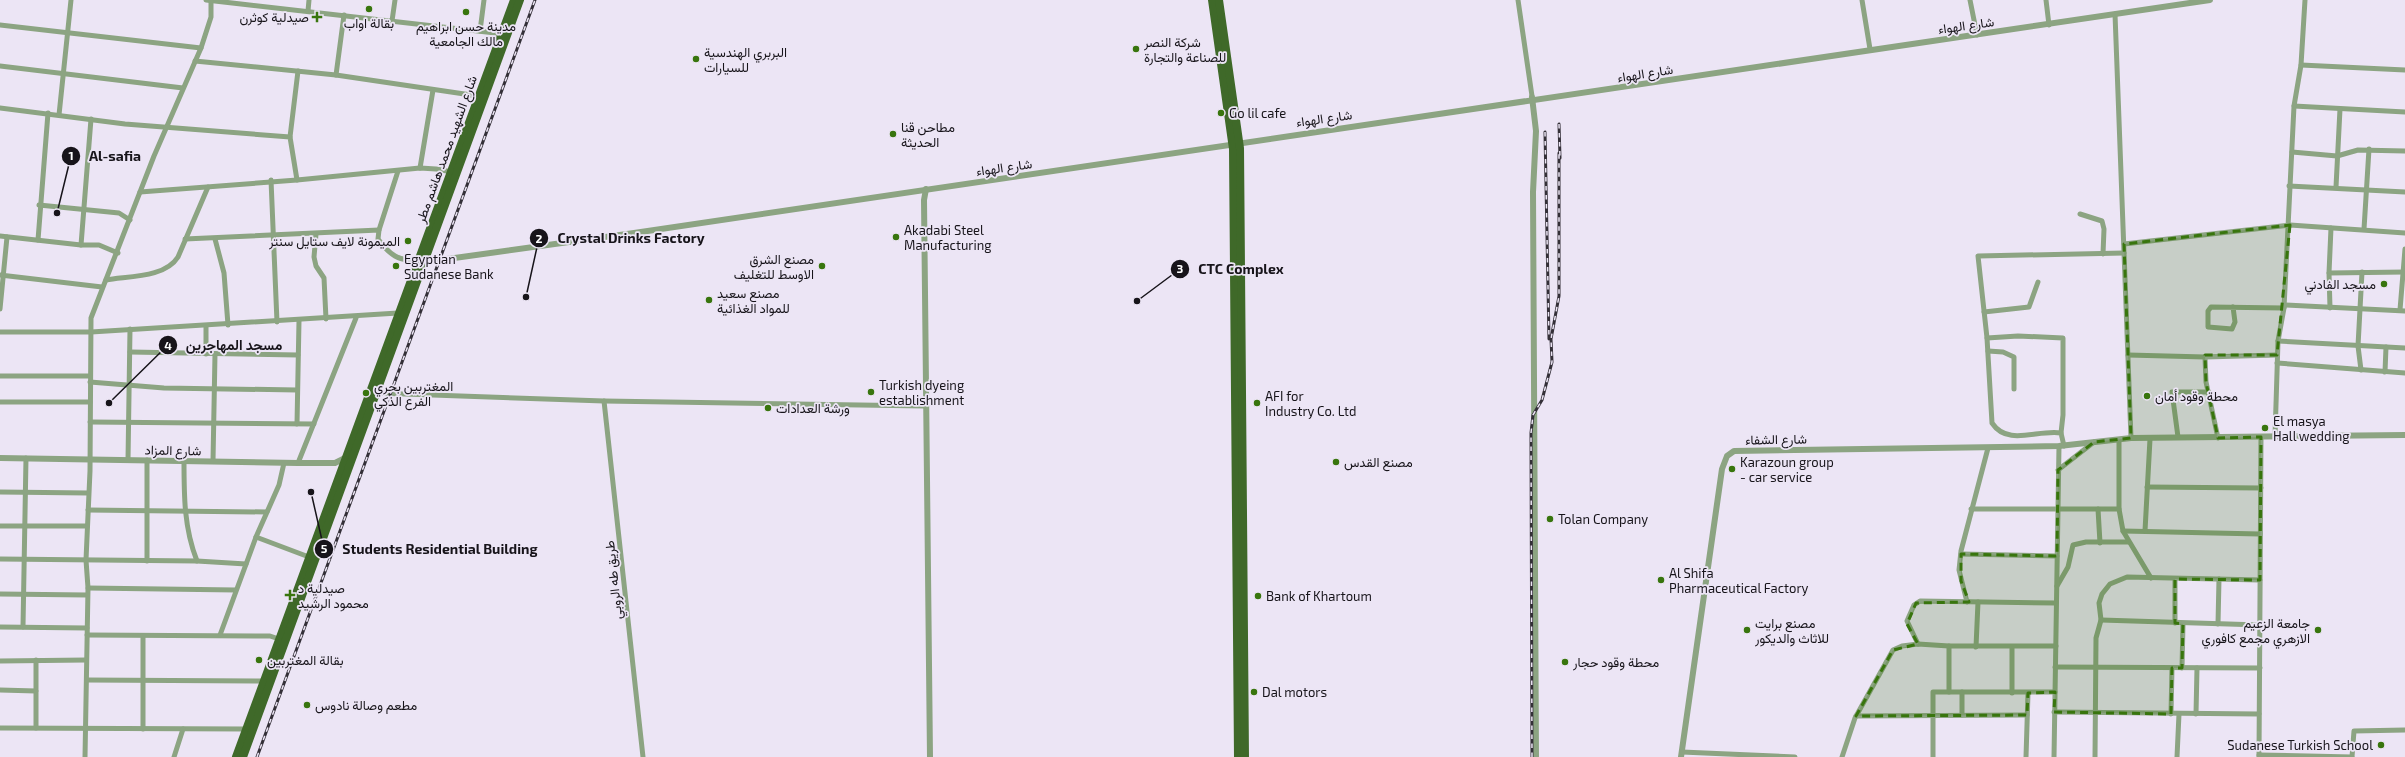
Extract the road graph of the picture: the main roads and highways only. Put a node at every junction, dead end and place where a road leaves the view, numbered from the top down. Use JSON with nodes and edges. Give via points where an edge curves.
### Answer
{"nodes":[{"id":1,"x":514,"y":0,"type":"edge"},
{"id":2,"x":520,"y":0,"type":"edge"},
{"id":3,"x":1212,"y":0,"type":"edge"},
{"id":4,"x":1219,"y":0,"type":"edge"},
{"id":5,"x":504,"y":34,"type":"junction"},
{"id":6,"x":1236,"y":144,"type":"junction"},
{"id":7,"x":453,"y":172,"type":"junction"},
{"id":8,"x":421,"y":259,"type":"junction"},
{"id":9,"x":332,"y":502,"type":"junction"},
{"id":10,"x":236,"y":757,"type":"edge"},
{"id":11,"x":243,"y":757,"type":"edge"},
{"id":12,"x":1238,"y":757,"type":"edge"},
{"id":13,"x":1245,"y":757,"type":"edge"}],
"edges":[{"from":1,"to":5,"type":"main road","name":"شارع الشهيد محمد هاشم مطر"},
{"from":2,"to":5,"type":"main road","name":"شارع الشهيد محمد هاشم مطر"},
{"from":3,"to":6,"type":"main road"},
{"from":4,"to":6,"type":"main road"},
{"from":5,"to":7,"type":"main road","name":"شارع الشهيد محمد هاشم مطر"},
{"from":5,"to":7,"type":"main road","name":"شارع الشهيد محمد هاشم مطر","via":[[478,96]]},
{"from":6,"to":12,"type":"main road"},
{"from":6,"to":13,"type":"main road"},
{"from":7,"to":8,"type":"main road","name":"شارع الشهيد محمد هاشم مطر"},
{"from":8,"to":9,"type":"main road","name":"شارع الشهيد محمد هاشم مطر","via":[[376,393]]},
{"from":8,"to":9,"type":"main road","name":"شارع الشهيد محمد هاشم مطر","via":[[398,313],[345,458]]},
{"from":9,"to":10,"type":"main road","name":"شارع الشهيد محمد هاشم مطر","via":[[309,557]]},
{"from":9,"to":11,"type":"main road","name":"شارع الشهيد محمد هاشم مطر"}]}
